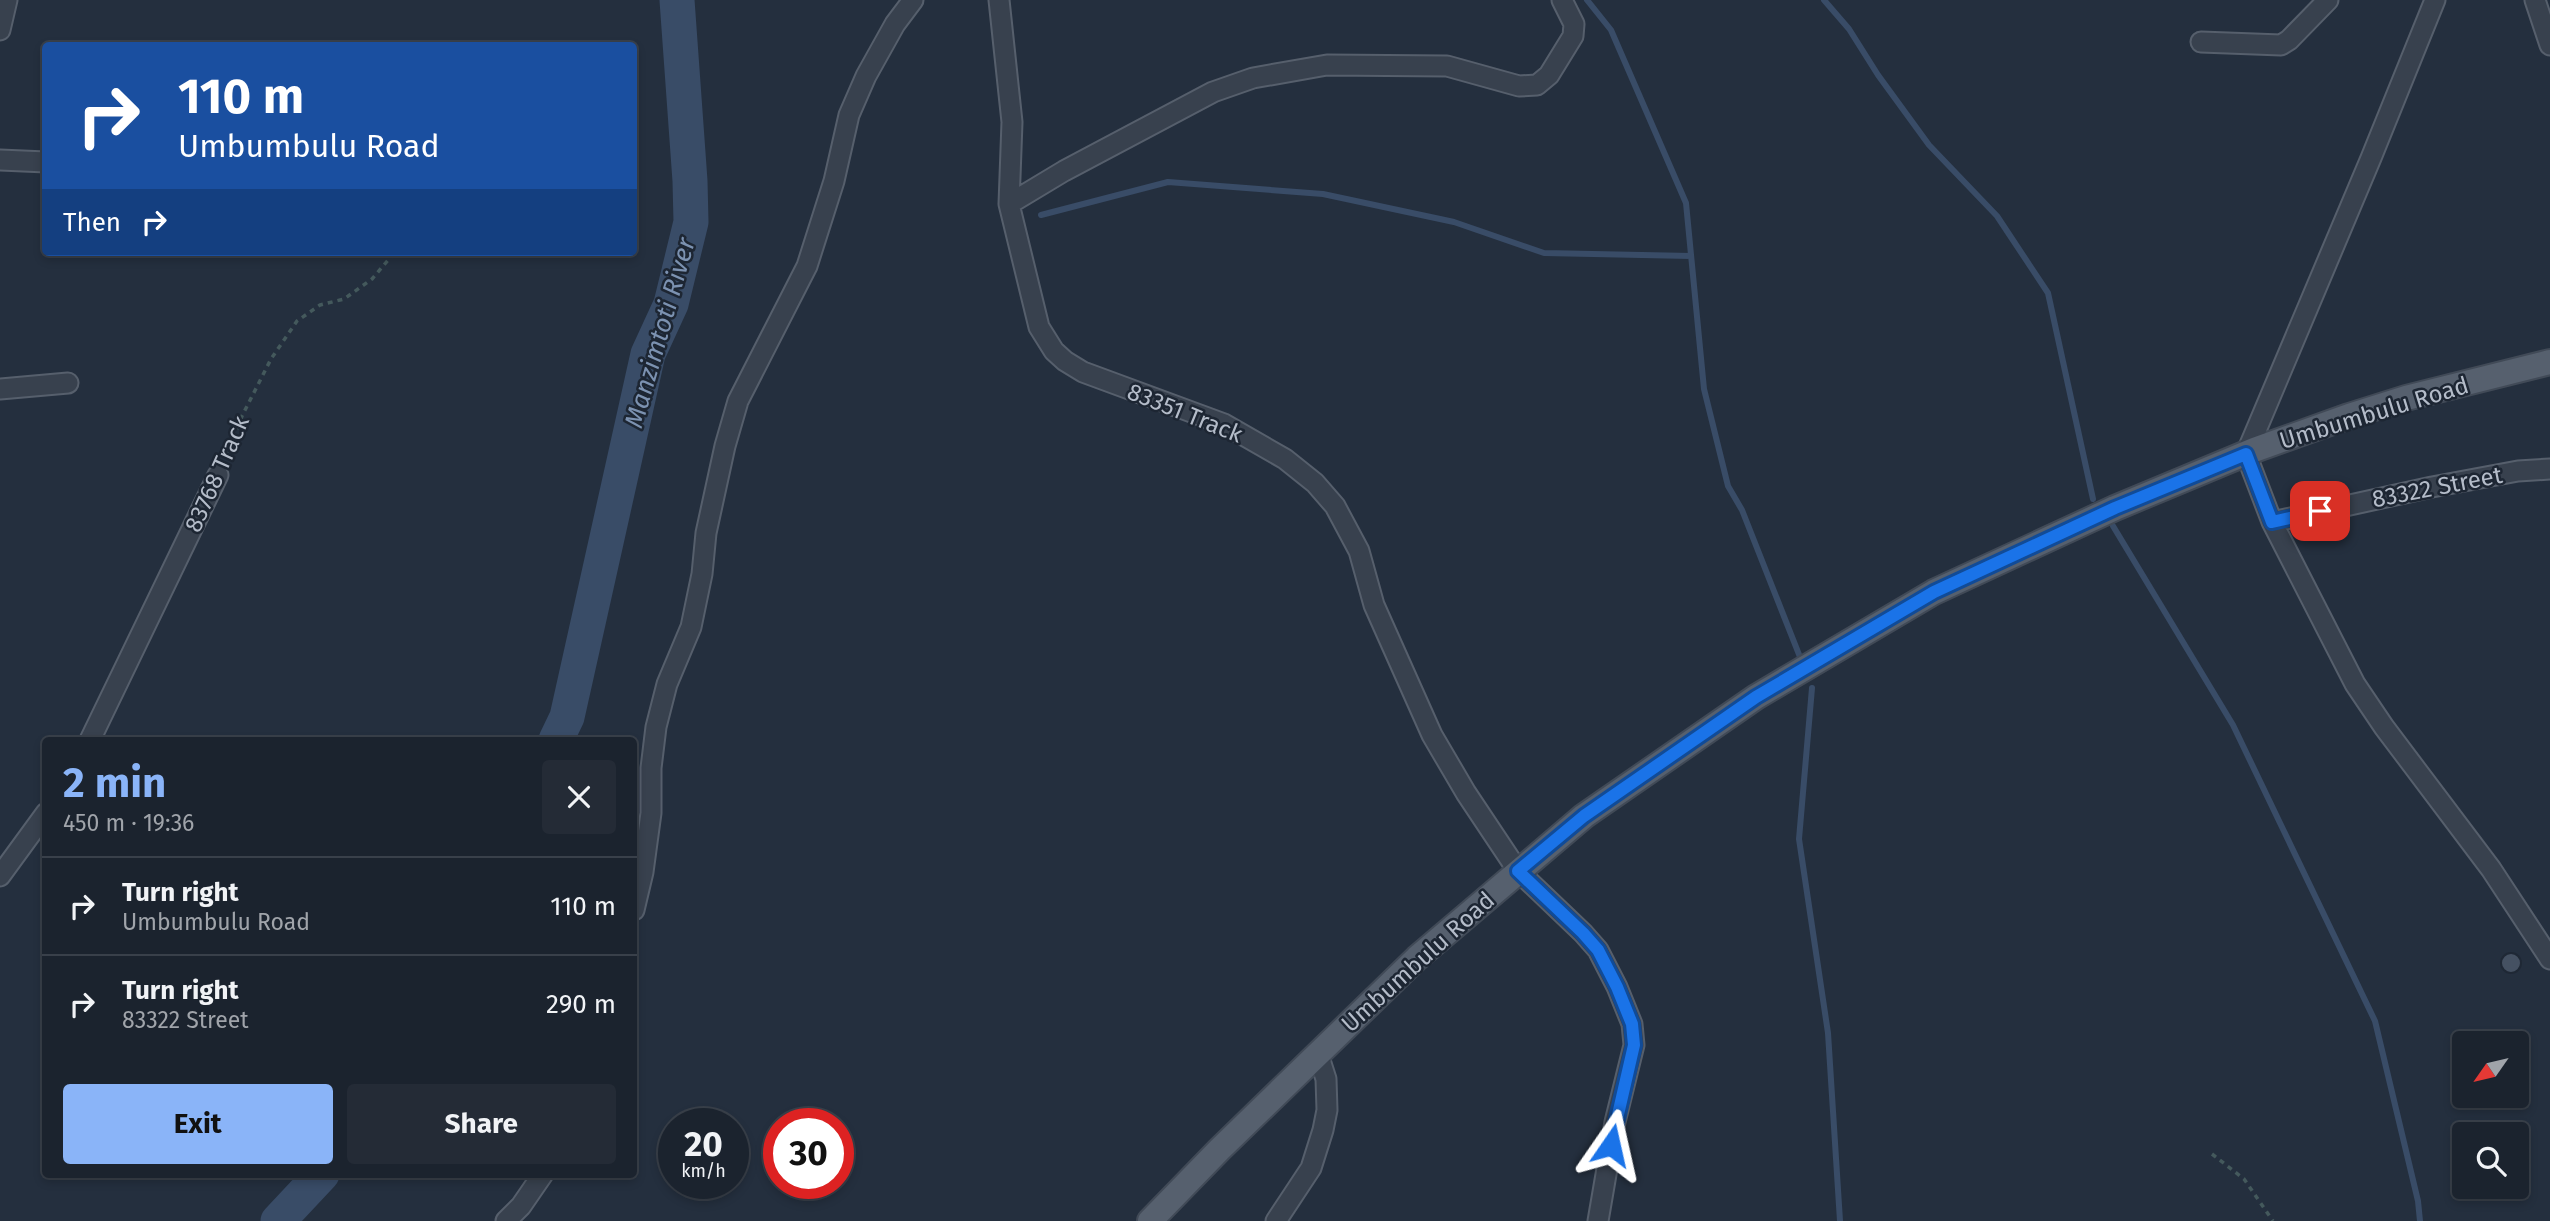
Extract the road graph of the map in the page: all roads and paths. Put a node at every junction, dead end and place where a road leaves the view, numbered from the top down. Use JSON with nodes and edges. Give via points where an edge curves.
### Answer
{"nodes":[{"id":1,"x":7,"y":0,"type":"edge"},
{"id":2,"x":913,"y":0,"type":"edge"},
{"id":3,"x":999,"y":0,"type":"edge"},
{"id":4,"x":1562,"y":0,"type":"edge"},
{"id":5,"x":2328,"y":0,"type":"edge"},
{"id":6,"x":2435,"y":0,"type":"edge"},
{"id":7,"x":2535,"y":0,"type":"edge"},
{"id":8,"x":0,"y":30,"type":"edge"},
{"id":9,"x":2201,"y":42,"type":"dead end"},
{"id":10,"x":2550,"y":45,"type":"edge"},
{"id":11,"x":0,"y":160,"type":"edge"},
{"id":12,"x":42,"y":162,"type":"edge"},
{"id":13,"x":1009,"y":204,"type":"junction"},
{"id":14,"x":392,"y":256,"type":"edge"},
{"id":15,"x":2550,"y":362,"type":"edge"},
{"id":16,"x":68,"y":383,"type":"dead end"},
{"id":17,"x":0,"y":389,"type":"edge"},
{"id":18,"x":2246,"y":454,"type":"junction"},
{"id":19,"x":2550,"y":468,"type":"edge"},
{"id":20,"x":218,"y":475,"type":"joint"},
{"id":21,"x":2272,"y":522,"type":"junction"},
{"id":22,"x":91,"y":737,"type":"edge"},
{"id":23,"x":42,"y":818,"type":"edge"},
{"id":24,"x":1518,"y":871,"type":"junction"},
{"id":25,"x":0,"y":876,"type":"edge"},
{"id":26,"x":637,"y":897,"type":"edge"},
{"id":27,"x":2550,"y":959,"type":"edge"},
{"id":28,"x":1318,"y":1054,"type":"junction"},
{"id":29,"x":2212,"y":1154,"type":"dead end"},
{"id":30,"x":540,"y":1178,"type":"edge"},
{"id":31,"x":506,"y":1221,"type":"edge"},
{"id":32,"x":1150,"y":1221,"type":"edge"},
{"id":33,"x":1276,"y":1221,"type":"edge"},
{"id":34,"x":1598,"y":1221,"type":"edge"},
{"id":35,"x":2273,"y":1221,"type":"edge"}],
"edges":[{"from":1,"to":8,"type":"street"},
{"from":2,"to":26,"type":"street","via":[[857,95],[807,266],[738,401],[706,533],[691,627],[667,684],[656,727],[651,813]]},
{"from":3,"to":13,"type":"street","name":"83351 Track","via":[[1012,122]]},
{"from":4,"to":13,"type":"street","via":[[1575,29],[1549,75],[1537,85],[1519,86],[1447,66],[1327,65],[1253,78],[1213,92]]},
{"from":5,"to":9,"type":"street","via":[[2281,45]]},
{"from":6,"to":18,"type":"street"},
{"from":7,"to":10,"type":"street"},
{"from":11,"to":12,"type":"street"},
{"from":13,"to":24,"type":"street","name":"83351 Track","via":[[1039,327],[1065,361],[1083,372],[1224,424],[1285,459],[1335,506],[1359,551],[1374,604],[1432,735]]},
{"from":14,"to":20,"type":"path","name":"83768 Track","via":[[363,286],[297,321],[271,359]]},
{"from":15,"to":18,"type":"main road","name":"Umbumbulu Road","via":[[2406,398]]},
{"from":16,"to":17,"type":"street"},
{"from":18,"to":21,"type":"street"},
{"from":18,"to":24,"type":"main road","name":"Umbumbulu Road","via":[[2115,508],[1934,592],[1756,697],[1584,816]]},
{"from":19,"to":21,"type":"street","name":"83322 Street","via":[[2432,487]]},
{"from":20,"to":22,"type":"street","name":"83768 Track"},
{"from":21,"to":27,"type":"street","via":[[2356,684],[2491,869]]},
{"from":23,"to":25,"type":"street"},
{"from":24,"to":28,"type":"main road","name":"Umbumbulu Road","via":[[1417,958]]},
{"from":24,"to":34,"type":"street","name":"83351 Track","via":[[1598,950],[1632,1024],[1634,1045]]},
{"from":28,"to":32,"type":"main road","name":"Umbumbulu Road"},
{"from":28,"to":33,"type":"street","via":[[1326,1079],[1323,1130],[1311,1168]]},
{"from":29,"to":35,"type":"path","via":[[2244,1179]]},
{"from":30,"to":31,"type":"street"}]}
